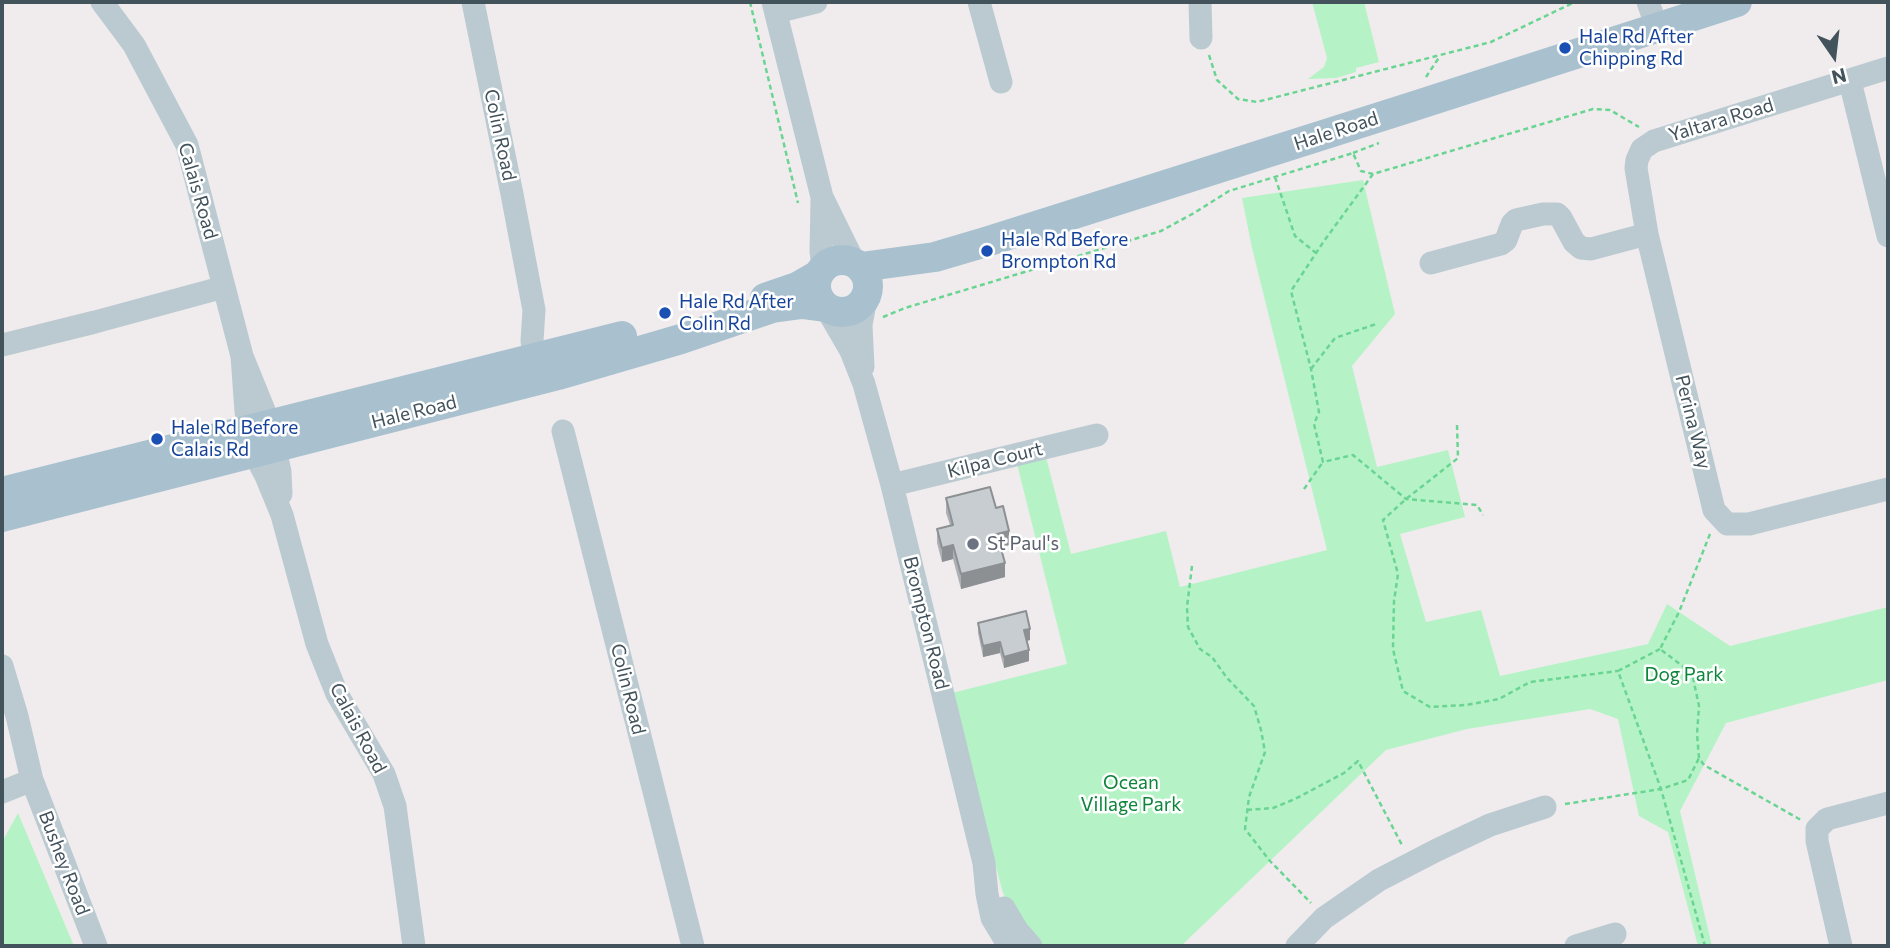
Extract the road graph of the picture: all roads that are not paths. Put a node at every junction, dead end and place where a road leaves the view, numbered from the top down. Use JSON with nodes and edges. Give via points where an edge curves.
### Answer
{"nodes":[{"id":1,"x":102,"y":2,"type":"edge"},
{"id":2,"x":473,"y":2,"type":"edge"},
{"id":3,"x":816,"y":2,"type":"edge"},
{"id":4,"x":979,"y":2,"type":"edge"},
{"id":5,"x":1200,"y":2,"type":"edge"},
{"id":6,"x":1737,"y":2,"type":"edge"},
{"id":7,"x":774,"y":7,"type":"edge"},
{"id":8,"x":1653,"y":15,"type":"edge"},
{"id":9,"x":1201,"y":38,"type":"road end"},
{"id":10,"x":1888,"y":68,"type":"edge"},
{"id":11,"x":1850,"y":81,"type":"junction"},
{"id":12,"x":1001,"y":82,"type":"dead end"},
{"id":13,"x":1639,"y":154,"type":"joint"},
{"id":14,"x":822,"y":197,"type":"junction"},
{"id":15,"x":1647,"y":234,"type":"junction"},
{"id":16,"x":1888,"y":236,"type":"edge"},
{"id":17,"x":934,"y":257,"type":"junction"},
{"id":18,"x":1432,"y":263,"type":"dead end"},
{"id":19,"x":858,"y":265,"type":"junction"},
{"id":20,"x":821,"y":271,"type":"junction"},
{"id":21,"x":224,"y":287,"type":"junction"},
{"id":22,"x":871,"y":305,"type":"junction"},
{"id":23,"x":826,"y":307,"type":"junction"},
{"id":24,"x":2,"y":345,"type":"edge"},
{"id":25,"x":545,"y":367,"type":"junction"},
{"id":26,"x":864,"y":384,"type":"junction"},
{"id":27,"x":563,"y":431,"type":"dead end"},
{"id":28,"x":1097,"y":435,"type":"dead end"},
{"id":29,"x":262,"y":439,"type":"junction"},
{"id":30,"x":892,"y":485,"type":"junction"},
{"id":31,"x":1888,"y":489,"type":"edge"},
{"id":32,"x":2,"y":492,"type":"edge"},
{"id":33,"x":2,"y":517,"type":"edge"},
{"id":34,"x":2,"y":666,"type":"edge"},
{"id":35,"x":32,"y":780,"type":"junction"},
{"id":36,"x":2,"y":792,"type":"edge"},
{"id":37,"x":1888,"y":803,"type":"edge"},
{"id":38,"x":1545,"y":807,"type":"road end"},
{"id":39,"x":1615,"y":934,"type":"dead end"},
{"id":40,"x":1011,"y":942,"type":"edge"},
{"id":41,"x":96,"y":946,"type":"edge"},
{"id":42,"x":414,"y":946,"type":"edge"},
{"id":43,"x":693,"y":946,"type":"edge"},
{"id":44,"x":1297,"y":946,"type":"edge"},
{"id":45,"x":1576,"y":946,"type":"edge"},
{"id":46,"x":1841,"y":946,"type":"edge"}],
"edges":[{"from":1,"to":21,"type":"street","name":"Calais Road","via":[[134,45],[187,145]]},
{"from":2,"to":25,"type":"street","name":"Colin Road","via":[[534,310],[531,341]]},
{"from":3,"to":7,"type":"street"},
{"from":4,"to":12,"type":"street"},
{"from":5,"to":9,"type":"street"},
{"from":6,"to":8,"type":"main road","name":"Hale Road"},
{"from":7,"to":14,"type":"street"},
{"from":8,"to":17,"type":"main road","name":"Hale Road"},
{"from":10,"to":11,"type":"street","name":"Yaltara Road"},
{"from":11,"to":13,"type":"street","name":"Yaltara Road","via":[[1654,141]]},
{"from":11,"to":16,"type":"street"},
{"from":13,"to":15,"type":"street","name":"Perina Way","via":[[1636,178]]},
{"from":14,"to":19,"type":"street"},
{"from":14,"to":20,"type":"street"},
{"from":15,"to":18,"type":"street","via":[[1581,248],[1557,214],[1543,214],[1516,220],[1501,244]]},
{"from":15,"to":31,"type":"street","name":"Perina Way","via":[[1714,510],[1727,524],[1749,524]]},
{"from":17,"to":19,"type":"main road","name":"Hale Road"},
{"from":17,"to":22,"type":"main road","name":"Hale Road","via":[[881,287]]},
{"from":19,"to":20,"type":"main road","via":[[843,259],[832,261]]},
{"from":19,"to":22,"type":"main road","via":[[867,276]]},
{"from":20,"to":23,"type":"main road","via":[[816,292]]},
{"from":20,"to":25,"type":"main road","name":"Hale Road","via":[[797,287]]},
{"from":21,"to":24,"type":"street"},
{"from":21,"to":29,"type":"street","name":"Calais Road"},
{"from":22,"to":23,"type":"main road","via":[[844,313]]},
{"from":22,"to":26,"type":"street","name":"Brompton Road","via":[[861,325]]},
{"from":23,"to":25,"type":"main road","name":"Hale Road","via":[[772,308],[681,339]]},
{"from":23,"to":26,"type":"street","name":"Brompton Road"},
{"from":25,"to":29,"type":"main road","name":"Hale Road"},
{"from":26,"to":30,"type":"street","name":"Brompton Road"},
{"from":27,"to":43,"type":"street","name":"Colin Road"},
{"from":28,"to":30,"type":"street","name":"Kilpa Court"},
{"from":29,"to":32,"type":"main road","name":"Hale Road"},
{"from":29,"to":33,"type":"main road","name":"Hale Road"},
{"from":29,"to":42,"type":"street","name":"Calais Road","via":[[280,472],[282,515],[317,645],[337,694],[384,774],[394,806]]},
{"from":30,"to":40,"type":"street","name":"Brompton Road","via":[[984,863],[1005,911]]},
{"from":34,"to":35,"type":"street","name":"Bushey Road"},
{"from":35,"to":36,"type":"street"},
{"from":35,"to":41,"type":"street","name":"Bushey Road"},
{"from":37,"to":46,"type":"street","via":[[1827,819],[1817,829]]},
{"from":38,"to":44,"type":"street","via":[[1490,825],[1379,880],[1325,918]]},
{"from":39,"to":45,"type":"street"}]}
